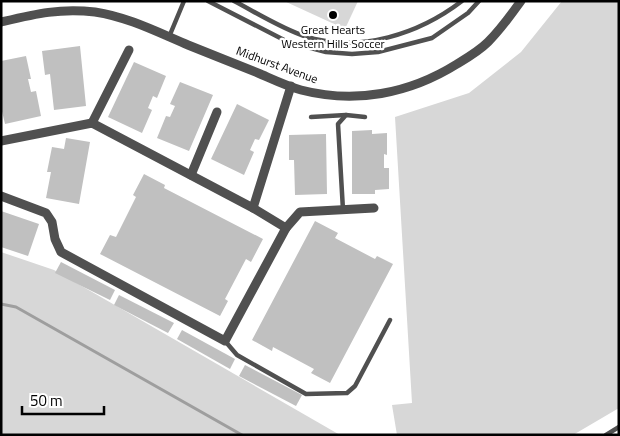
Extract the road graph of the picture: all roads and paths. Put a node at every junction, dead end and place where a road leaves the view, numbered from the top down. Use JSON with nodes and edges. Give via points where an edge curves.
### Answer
{"nodes":[{"id":1,"x":184,"y":1,"type":"edge"},
{"id":2,"x":208,"y":1,"type":"edge"},
{"id":3,"x":234,"y":1,"type":"edge"},
{"id":4,"x":462,"y":1,"type":"edge"},
{"id":5,"x":479,"y":1,"type":"edge"},
{"id":6,"x":521,"y":1,"type":"edge"},
{"id":7,"x":1,"y":22,"type":"edge"},
{"id":8,"x":169,"y":37,"type":"junction"},
{"id":9,"x":129,"y":50,"type":"dead end"},
{"id":10,"x":292,"y":86,"type":"junction"},
{"id":11,"x":217,"y":112,"type":"dead end"},
{"id":12,"x":346,"y":115,"type":"junction"},
{"id":13,"x":311,"y":117,"type":"dead end"},
{"id":14,"x":365,"y":117,"type":"dead end"},
{"id":15,"x":92,"y":122,"type":"junction"},
{"id":16,"x":1,"y":141,"type":"edge"},
{"id":17,"x":191,"y":175,"type":"junction"},
{"id":18,"x":1,"y":196,"type":"edge"},
{"id":19,"x":253,"y":208,"type":"junction"},
{"id":20,"x":374,"y":208,"type":"dead end"},
{"id":21,"x":343,"y":210,"type":"junction"},
{"id":22,"x":286,"y":228,"type":"junction"},
{"id":23,"x":390,"y":320,"type":"dead end"},
{"id":24,"x":225,"y":341,"type":"junction"},
{"id":25,"x":619,"y":427,"type":"edge"},
{"id":26,"x":606,"y":435,"type":"edge"}],
"edges":[{"from":1,"to":8,"type":"lane"},
{"from":2,"to":5,"type":"lane","via":[[288,42],[326,52],[352,54],[378,52],[432,38],[468,13]]},
{"from":3,"to":4,"type":"lane","via":[[306,37],[350,43],[402,35],[434,20]]},
{"from":6,"to":10,"type":"street","name":"Midhurst Avenue","via":[[486,44],[441,74],[415,86],[359,97],[332,96]]},
{"from":7,"to":8,"type":"street","name":"Midhurst Avenue","via":[[46,11],[71,10],[133,21]]},
{"from":8,"to":10,"type":"street","name":"Midhurst Avenue"},
{"from":9,"to":15,"type":"street"},
{"from":10,"to":19,"type":"street"},
{"from":11,"to":17,"type":"street"},
{"from":12,"to":13,"type":"lane"},
{"from":12,"to":14,"type":"lane"},
{"from":12,"to":21,"type":"lane","via":[[338,124]]},
{"from":15,"to":16,"type":"street"},
{"from":15,"to":17,"type":"street"},
{"from":17,"to":19,"type":"street"},
{"from":18,"to":24,"type":"street","via":[[46,213],[61,252]]},
{"from":19,"to":22,"type":"street"},
{"from":20,"to":21,"type":"street"},
{"from":21,"to":22,"type":"street","via":[[300,212]]},
{"from":22,"to":24,"type":"street"},
{"from":23,"to":24,"type":"lane","via":[[355,386],[347,393],[306,394],[237,355]]},
{"from":25,"to":26,"type":"lane"}]}
